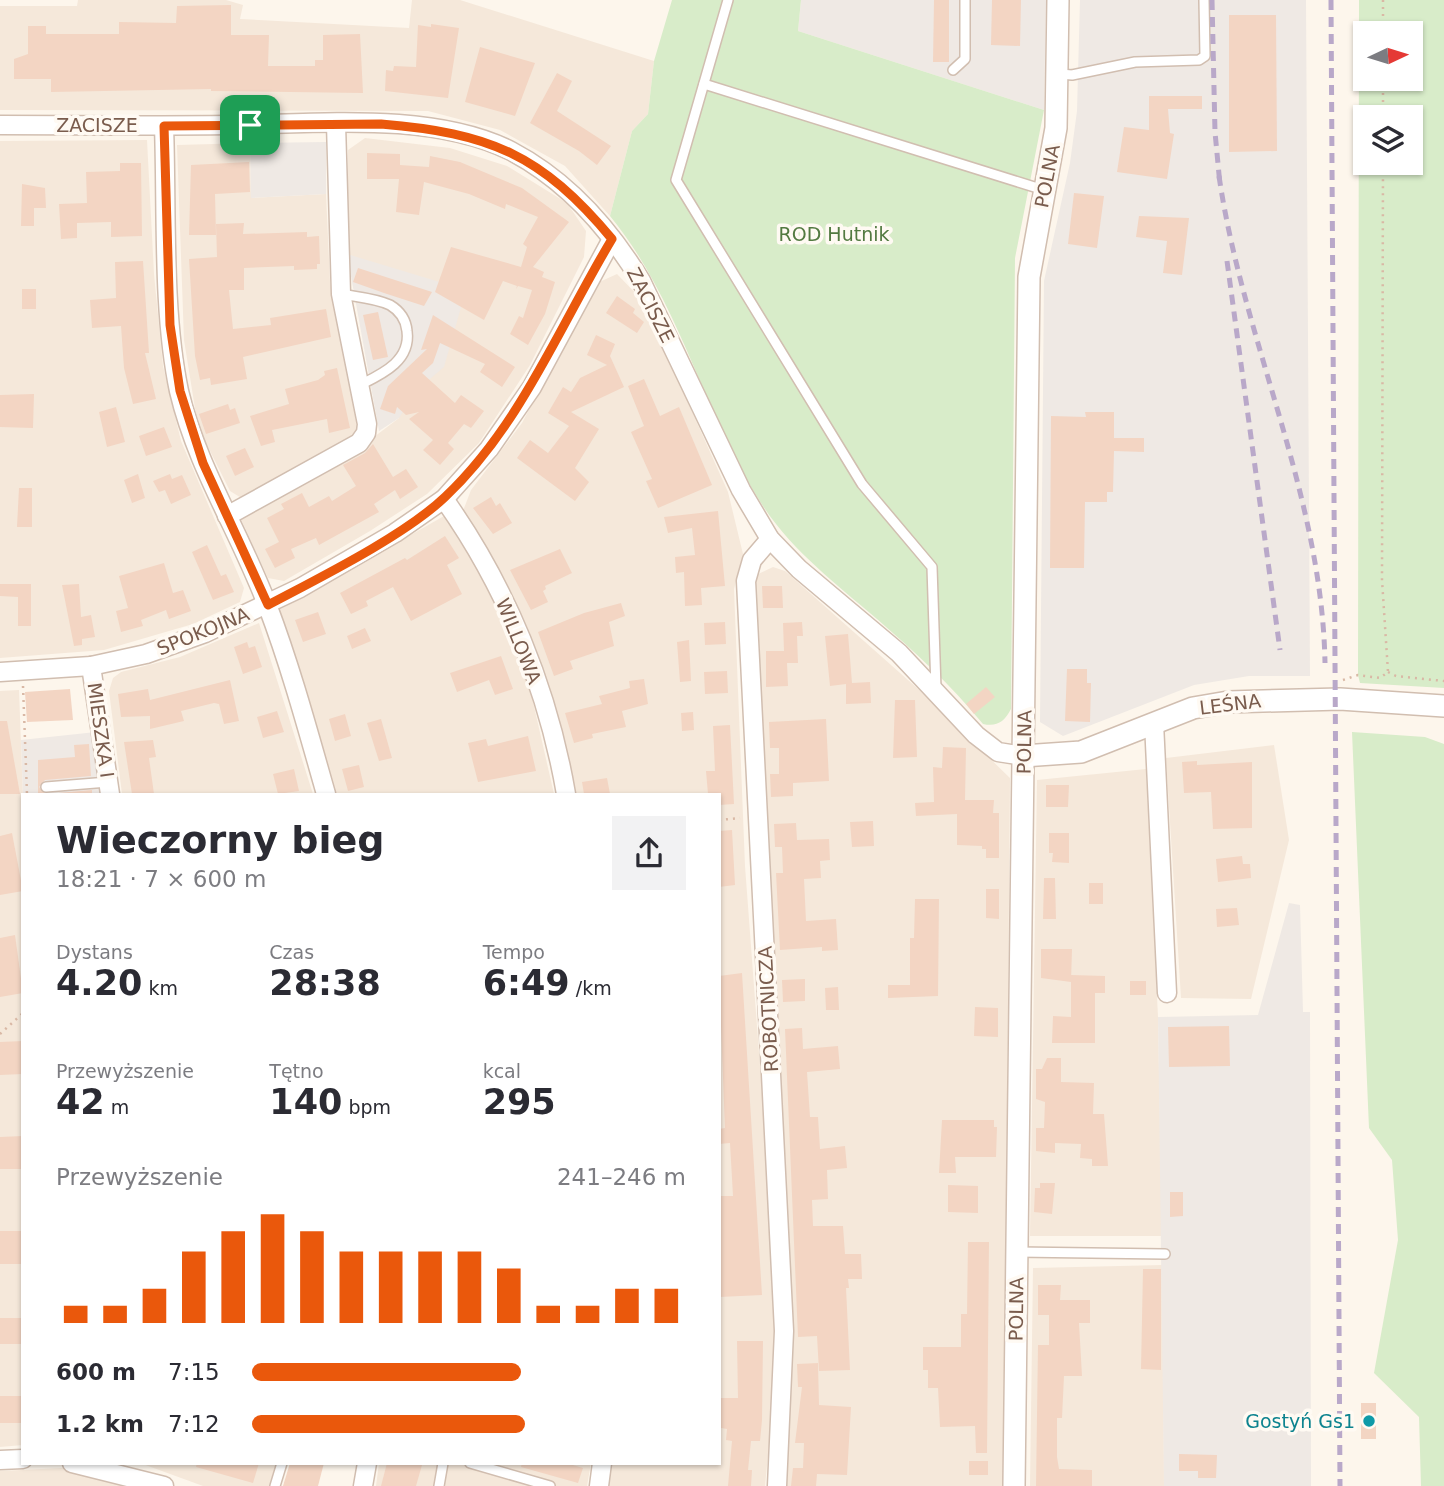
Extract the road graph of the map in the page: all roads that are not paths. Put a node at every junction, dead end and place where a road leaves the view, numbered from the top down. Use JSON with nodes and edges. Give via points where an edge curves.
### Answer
{"nodes":[{"id":1,"x":728,"y":0,"type":"edge"},
{"id":2,"x":965,"y":0,"type":"edge"},
{"id":3,"x":1059,"y":0,"type":"edge"},
{"id":4,"x":1204,"y":0,"type":"edge"},
{"id":5,"x":953,"y":69,"type":"dead end"},
{"id":6,"x":1060,"y":74,"type":"junction"},
{"id":7,"x":704,"y":84,"type":"junction"},
{"id":8,"x":336,"y":124,"type":"junction"},
{"id":9,"x":0,"y":125,"type":"edge"},
{"id":10,"x":164,"y":126,"type":"junction"},
{"id":11,"x":1044,"y":190,"type":"junction"},
{"id":12,"x":612,"y":239,"type":"junction"},
{"id":13,"x":341,"y":294,"type":"junction"},
{"id":14,"x":360,"y":384,"type":"junction"},
{"id":15,"x":444,"y":499,"type":"junction"},
{"id":16,"x":227,"y":516,"type":"junction"},
{"id":17,"x":770,"y":540,"type":"junction"},
{"id":18,"x":268,"y":605,"type":"junction"},
{"id":19,"x":91,"y":666,"type":"junction"},
{"id":20,"x":0,"y":671,"type":"edge"},
{"id":21,"x":936,"y":690,"type":"junction"},
{"id":22,"x":1444,"y":706,"type":"edge"},
{"id":23,"x":1154,"y":723,"type":"junction"},
{"id":24,"x":1023,"y":757,"type":"junction"},
{"id":25,"x":46,"y":787,"type":"dead end"},
{"id":26,"x":109,"y":788,"type":"edge"},
{"id":27,"x":326,"y":793,"type":"edge"},
{"id":28,"x":566,"y":793,"type":"edge"},
{"id":29,"x":1167,"y":993,"type":"dead end"},
{"id":30,"x":1017,"y":1252,"type":"junction"},
{"id":31,"x":1166,"y":1254,"type":"dead end"},
{"id":32,"x":21,"y":1459,"type":"edge"},
{"id":33,"x":0,"y":1460,"type":"edge"},
{"id":34,"x":82,"y":1465,"type":"edge"},
{"id":35,"x":281,"y":1465,"type":"edge"},
{"id":36,"x":366,"y":1465,"type":"edge"},
{"id":37,"x":443,"y":1465,"type":"edge"},
{"id":38,"x":477,"y":1465,"type":"edge"},
{"id":39,"x":602,"y":1465,"type":"edge"},
{"id":40,"x":125,"y":1474,"type":"edge"},
{"id":41,"x":164,"y":1486,"type":"edge"},
{"id":42,"x":275,"y":1486,"type":"edge"},
{"id":43,"x":363,"y":1486,"type":"edge"},
{"id":44,"x":439,"y":1486,"type":"edge"},
{"id":45,"x":550,"y":1486,"type":"edge"},
{"id":46,"x":598,"y":1486,"type":"edge"},
{"id":47,"x":776,"y":1486,"type":"edge"},
{"id":48,"x":1014,"y":1486,"type":"edge"}],
"edges":[{"from":1,"to":7,"type":"lane"},
{"from":2,"to":5,"type":"lane","via":[[965,59]]},
{"from":3,"to":6,"type":"street","name":"POLNA"},
{"from":4,"to":6,"type":"lane","via":[[1205,56],[1199,60],[1135,62]]},
{"from":6,"to":11,"type":"street","name":"POLNA"},
{"from":7,"to":11,"type":"lane"},
{"from":7,"to":21,"type":"lane","via":[[676,180],[862,484],[932,567]]},
{"from":8,"to":10,"type":"street","name":"ZACISZE"},
{"from":8,"to":12,"type":"street","name":"ZACISZE","via":[[432,128],[509,150],[546,171]]},
{"from":8,"to":13,"type":"street"},
{"from":9,"to":10,"type":"street","name":"ZACISZE"},
{"from":10,"to":16,"type":"street","via":[[173,358],[188,423]]},
{"from":11,"to":24,"type":"street","name":"POLNA","via":[[1029,277]]},
{"from":12,"to":15,"type":"street","name":"SPOKOJNA","via":[[532,387],[489,449]]},
{"from":12,"to":17,"type":"street","name":"ZACISZE","via":[[641,281],[741,490]]},
{"from":13,"to":14,"type":"street"},
{"from":13,"to":14,"type":"lane","via":[[390,305],[401,313],[407,326],[402,357],[387,371]]},
{"from":14,"to":16,"type":"street","via":[[366,433],[359,443]]},
{"from":15,"to":18,"type":"street","name":"SPOKOJNA","via":[[395,533]]},
{"from":15,"to":28,"type":"street","name":"WILLOWA","via":[[493,577],[520,638],[545,705]]},
{"from":16,"to":18,"type":"street"},
{"from":17,"to":21,"type":"street","name":"ZACISZE"},
{"from":17,"to":47,"type":"street","name":"ROBOTNICZA","via":[[752,561],[746,582],[784,1331]]},
{"from":18,"to":19,"type":"street","name":"SPOKOJNA","via":[[146,654]]},
{"from":18,"to":27,"type":"street"},
{"from":19,"to":20,"type":"street","name":"SPOKOJNA"},
{"from":19,"to":26,"type":"street","name":"MIESZKA I"},
{"from":21,"to":24,"type":"street","name":"ZACISZE","via":[[982,740],[998,752]]},
{"from":22,"to":23,"type":"street","name":"LEŚNA","via":[[1340,699],[1228,702],[1193,708]]},
{"from":23,"to":24,"type":"street","name":"LEŚNA","via":[[1081,752]]},
{"from":23,"to":29,"type":"street"},
{"from":24,"to":30,"type":"street","name":"POLNA"},
{"from":25,"to":26,"type":"lane"},
{"from":30,"to":31,"type":"lane"},
{"from":30,"to":48,"type":"street","name":"POLNA"},
{"from":32,"to":33,"type":"street"},
{"from":34,"to":40,"type":"street"},
{"from":35,"to":42,"type":"lane"},
{"from":36,"to":43,"type":"street"},
{"from":37,"to":44,"type":"lane"},
{"from":38,"to":45,"type":"lane"},
{"from":39,"to":46,"type":"street"},
{"from":40,"to":41,"type":"street"}]}
